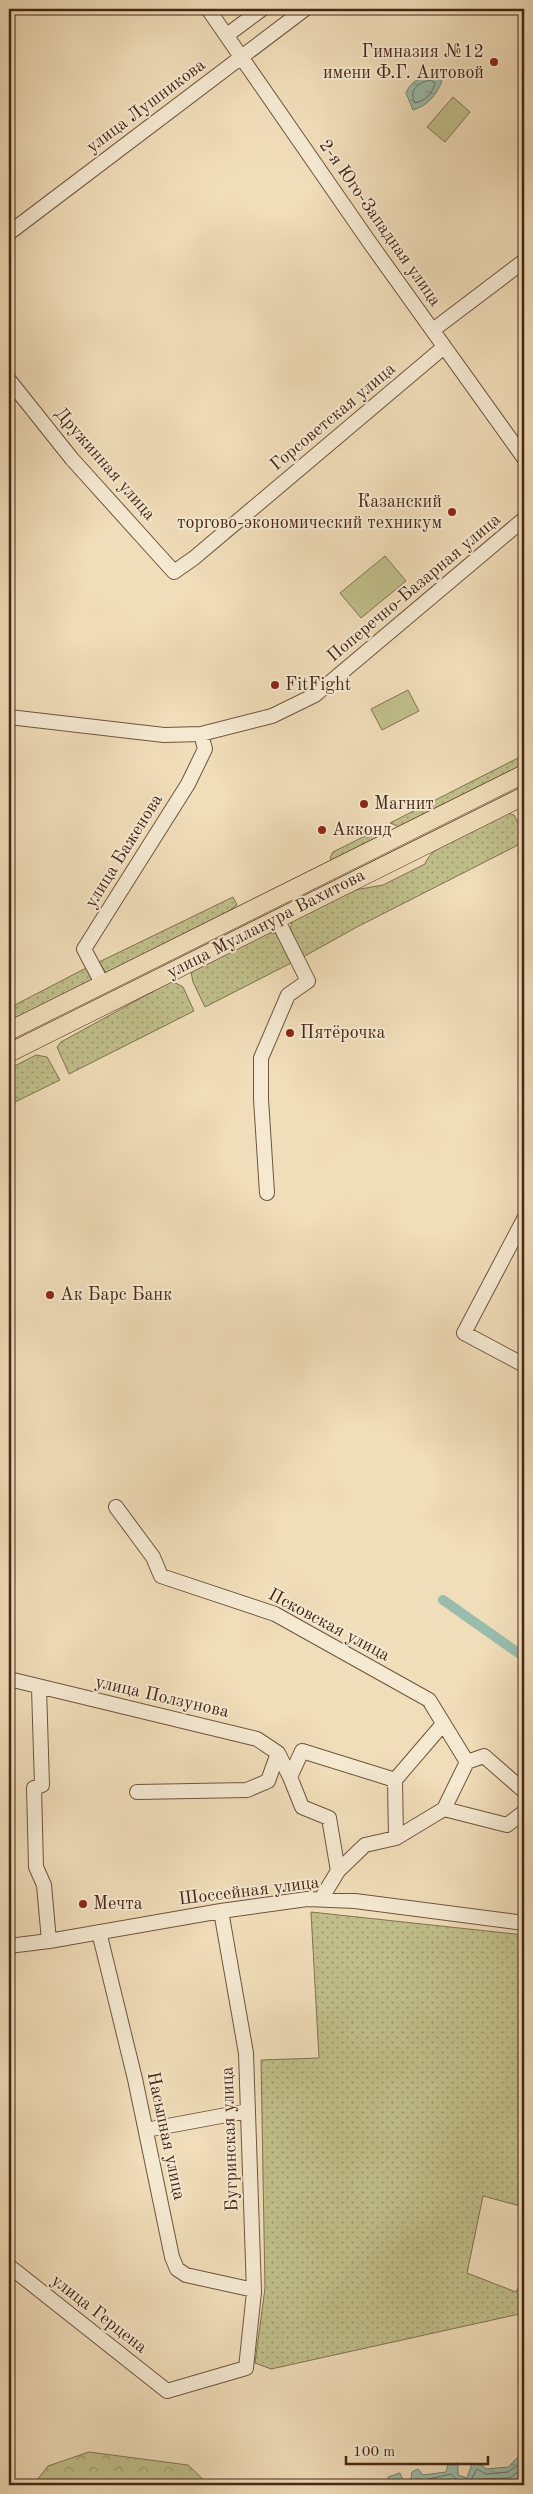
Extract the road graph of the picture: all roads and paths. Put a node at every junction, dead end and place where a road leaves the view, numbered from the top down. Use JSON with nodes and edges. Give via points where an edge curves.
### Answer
{"nodes":[{"id":1,"x":208,"y":9,"type":"edge"},
{"id":2,"x":262,"y":9,"type":"edge"},
{"id":3,"x":305,"y":9,"type":"edge"},
{"id":4,"x":227,"y":35,"type":"junction"},
{"id":5,"x":242,"y":56,"type":"junction"},
{"id":6,"x":9,"y":232,"type":"edge"},
{"id":7,"x":524,"y":261,"type":"edge"},
{"id":8,"x":433,"y":330,"type":"junction"},
{"id":9,"x":444,"y":347,"type":"junction"},
{"id":10,"x":9,"y":380,"type":"edge"},
{"id":11,"x":524,"y":458,"type":"edge"},
{"id":12,"x":524,"y":519,"type":"edge"},
{"id":13,"x":174,"y":572,"type":"joint"},
{"id":14,"x":9,"y":717,"type":"edge"},
{"id":15,"x":201,"y":734,"type":"junction"},
{"id":16,"x":524,"y":774,"type":"edge"},
{"id":17,"x":524,"y":796,"type":"edge"},
{"id":18,"x":277,"y":919,"type":"junction"},
{"id":19,"x":103,"y":985,"type":"junction"},
{"id":20,"x":9,"y":1032,"type":"edge"},
{"id":21,"x":9,"y":1053,"type":"edge"},
{"id":22,"x":267,"y":1193,"type":"dead end"},
{"id":23,"x":524,"y":1219,"type":"edge"},
{"id":24,"x":524,"y":1365,"type":"edge"},
{"id":25,"x":116,"y":1507,"type":"dead end"},
{"id":26,"x":9,"y":1679,"type":"edge"},
{"id":27,"x":38,"y":1688,"type":"junction"},
{"id":28,"x":443,"y":1724,"type":"junction"},
{"id":29,"x":278,"y":1753,"type":"junction"},
{"id":30,"x":467,"y":1762,"type":"junction"},
{"id":31,"x":290,"y":1777,"type":"junction"},
{"id":32,"x":394,"y":1780,"type":"junction"},
{"id":33,"x":524,"y":1791,"type":"edge"},
{"id":34,"x":137,"y":1792,"type":"dead end"},
{"id":35,"x":444,"y":1809,"type":"junction"},
{"id":36,"x":524,"y":1812,"type":"edge"},
{"id":37,"x":396,"y":1838,"type":"junction"},
{"id":38,"x":338,"y":1871,"type":"junction"},
{"id":39,"x":321,"y":1899,"type":"junction"},
{"id":40,"x":221,"y":1911,"type":"junction"},
{"id":41,"x":524,"y":1924,"type":"edge"},
{"id":42,"x":99,"y":1932,"type":"junction"},
{"id":43,"x":49,"y":1941,"type":"junction"},
{"id":44,"x":9,"y":1946,"type":"edge"},
{"id":45,"x":248,"y":2111,"type":"junction"},
{"id":46,"x":146,"y":2130,"type":"junction"},
{"id":47,"x":9,"y":2266,"type":"edge"},
{"id":48,"x":254,"y":2290,"type":"junction"},
{"id":49,"x":246,"y":2368,"type":"joint"}],
"edges":[{"from":1,"to":4,"type":"street","name":"2-я Юго-Западная улица"},
{"from":2,"to":4,"type":"street"},
{"from":3,"to":5,"type":"street","name":"улица Лушникова"},
{"from":4,"to":5,"type":"street","name":"2-я Юго-Западная улица"},
{"from":5,"to":6,"type":"street","name":"улица Лушникова"},
{"from":5,"to":8,"type":"street","name":"2-я Юго-Западная улица","via":[[340,201]]},
{"from":7,"to":8,"type":"street"},
{"from":8,"to":9,"type":"street","name":"2-я Юго-Западная улица"},
{"from":9,"to":11,"type":"street","name":"2-я Юго-Западная улица"},
{"from":9,"to":13,"type":"street","name":"Горсоветская улица"},
{"from":10,"to":13,"type":"street","name":"Дружинная улица","via":[[72,458]]},
{"from":12,"to":15,"type":"street","name":"Поперечно-Базарная улица","via":[[315,695],[272,716]]},
{"from":14,"to":15,"type":"street","name":"Поперечно-Базарная улица","via":[[164,734]]},
{"from":15,"to":19,"type":"street","name":"улица Баженова","via":[[205,749],[188,784],[84,949]]},
{"from":16,"to":19,"type":"main road","name":"улица Мулланура Вахитова"},
{"from":17,"to":18,"type":"main road","name":"улица Мулланура Вахитова"},
{"from":18,"to":21,"type":"main road","name":"улица Мулланура Вахитова"},
{"from":18,"to":22,"type":"street","via":[[308,981],[288,996],[261,1058]]},
{"from":19,"to":20,"type":"main road","name":"улица Мулланура Вахитова"},
{"from":23,"to":24,"type":"street","via":[[464,1333]]},
{"from":25,"to":28,"type":"street","name":"Псковская улица","via":[[153,1557],[161,1576],[275,1614],[429,1700]]},
{"from":26,"to":27,"type":"street","name":"улица Ползунова"},
{"from":27,"to":29,"type":"street","name":"улица Ползунова","via":[[257,1739]]},
{"from":27,"to":43,"type":"street","via":[[42,1785],[34,1788],[36,1867],[44,1885]]},
{"from":28,"to":30,"type":"street","name":"Псковская улица"},
{"from":28,"to":32,"type":"street"},
{"from":29,"to":31,"type":"street","name":"улица Ползунова"},
{"from":29,"to":34,"type":"street","via":[[268,1781],[247,1790]]},
{"from":30,"to":33,"type":"street","via":[[484,1756]]},
{"from":30,"to":35,"type":"street"},
{"from":31,"to":32,"type":"street","via":[[302,1752]]},
{"from":31,"to":38,"type":"street","name":"улица Ползунова","via":[[302,1807],[329,1818]]},
{"from":32,"to":37,"type":"street"},
{"from":35,"to":36,"type":"street","via":[[507,1825]]},
{"from":35,"to":37,"type":"street"},
{"from":37,"to":38,"type":"street","via":[[364,1845]]},
{"from":38,"to":39,"type":"street"},
{"from":39,"to":40,"type":"street","name":"Шоссейная улица"},
{"from":39,"to":41,"type":"street","name":"Шоссейная улица"},
{"from":40,"to":42,"type":"street","name":"Шоссейная улица"},
{"from":40,"to":45,"type":"street","name":"Бугринская улица","via":[[246,2053]]},
{"from":42,"to":43,"type":"street","name":"Шоссейная улица"},
{"from":42,"to":46,"type":"street","name":"Насыпная улица"},
{"from":43,"to":44,"type":"street","name":"Шоссейная улица"},
{"from":45,"to":46,"type":"street"},
{"from":45,"to":48,"type":"street","name":"Бугринская улица"},
{"from":46,"to":48,"type":"street","name":"Насыпная улица","via":[[177,2269],[186,2275]]},
{"from":47,"to":49,"type":"street","name":"улица Герцена","via":[[166,2391]]},
{"from":48,"to":49,"type":"street","name":"Бугринская улица"}]}
